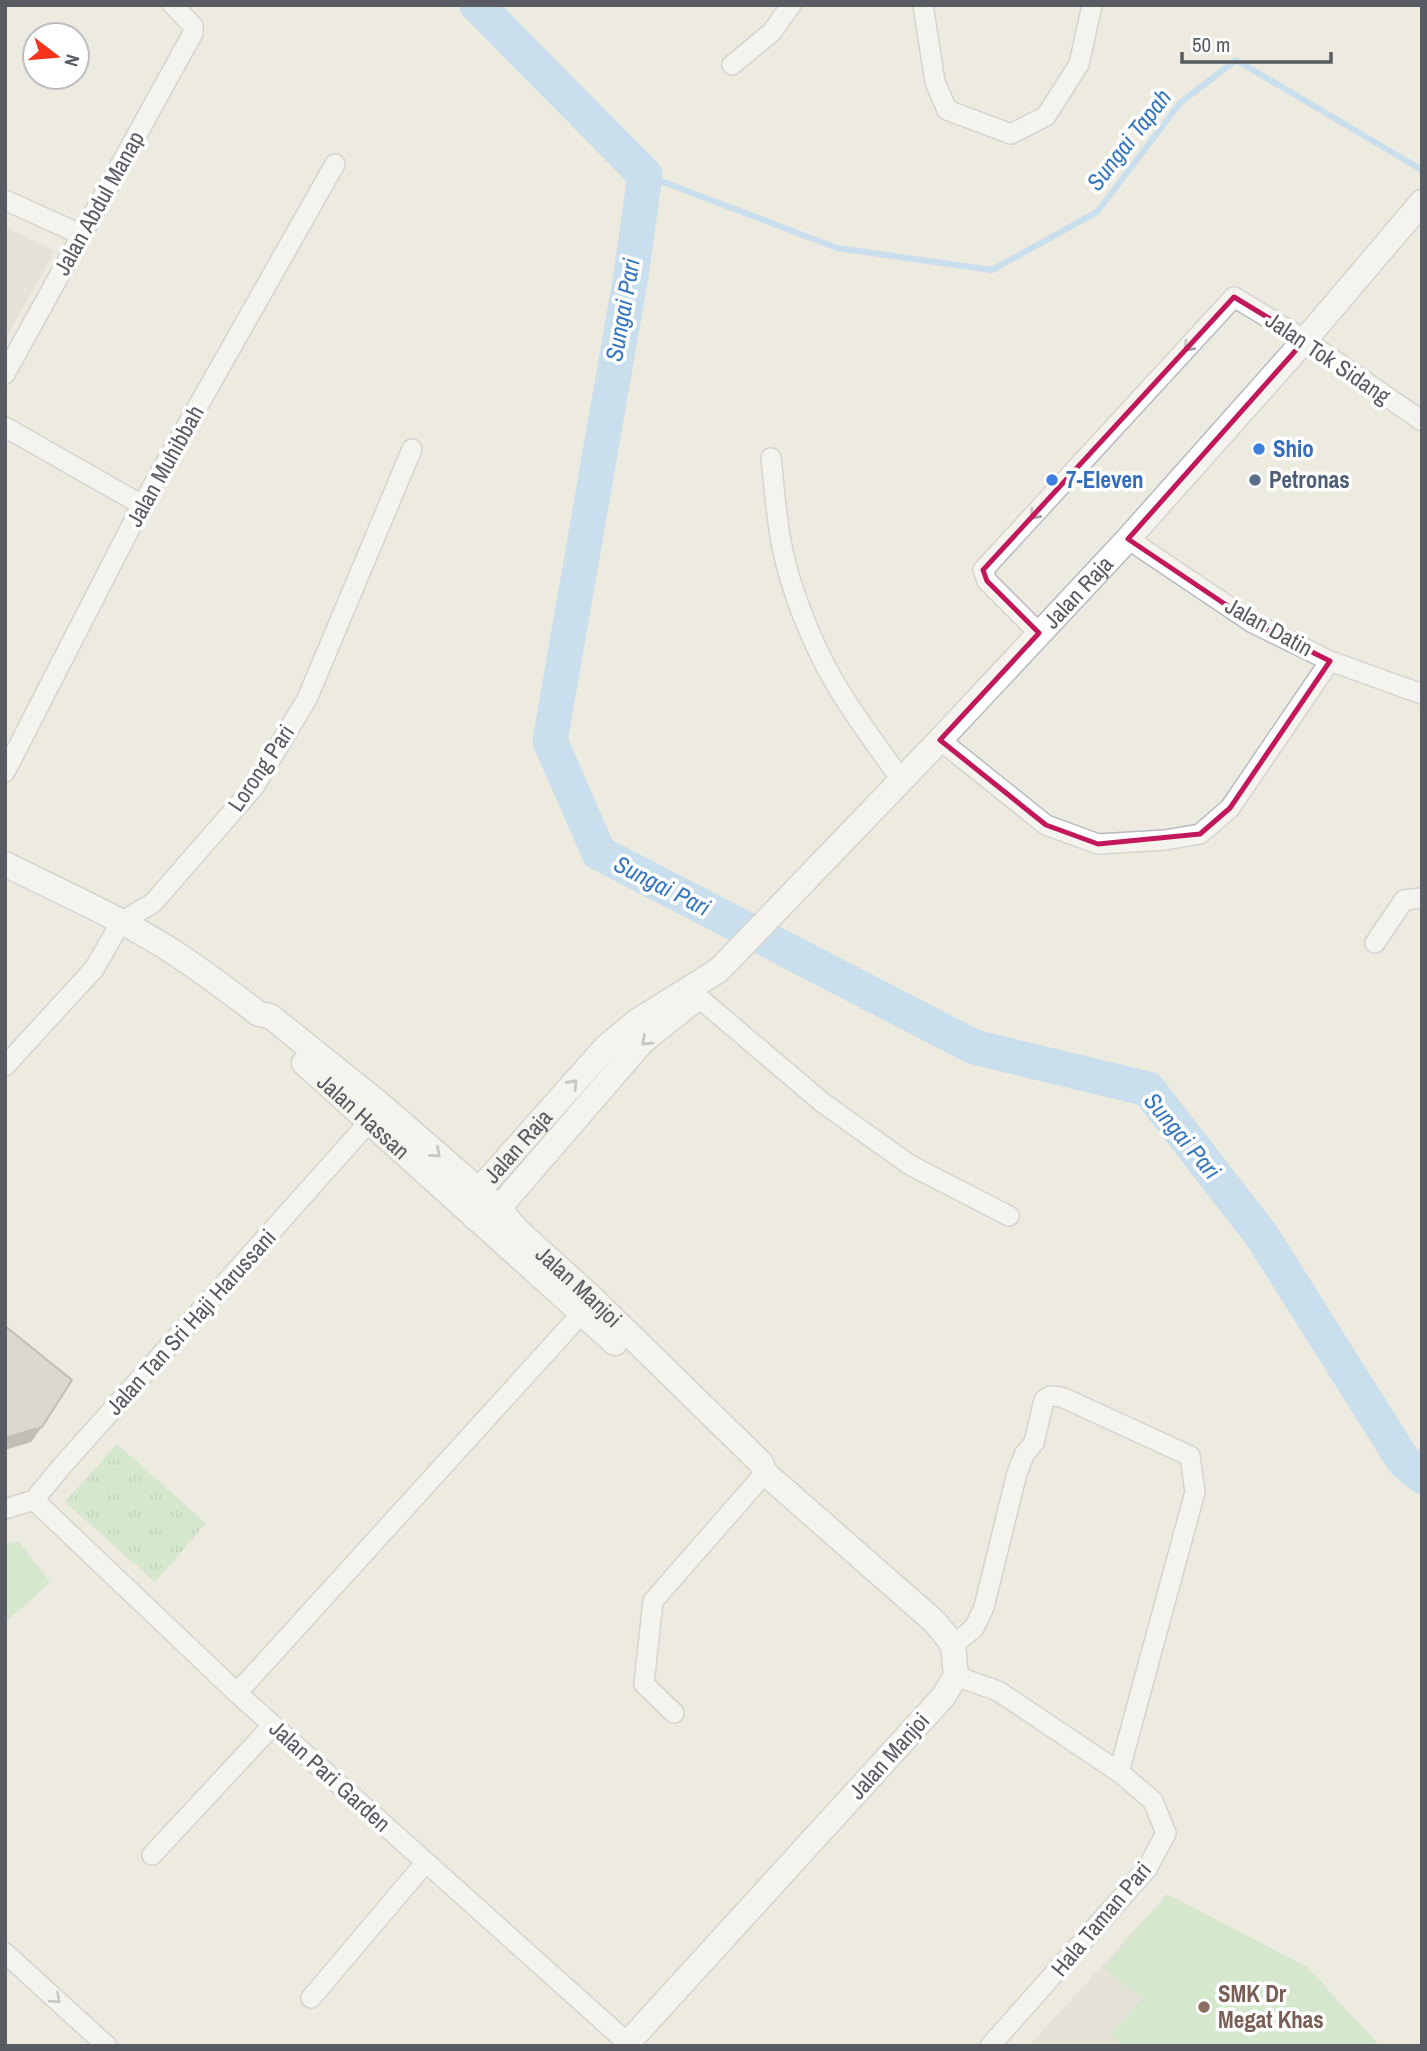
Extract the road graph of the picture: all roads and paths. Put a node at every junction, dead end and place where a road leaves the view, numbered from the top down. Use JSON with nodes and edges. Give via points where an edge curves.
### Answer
{"nodes":[{"id":1,"x":173,"y":5,"type":"edge"},
{"id":2,"x":791,"y":5,"type":"edge"},
{"id":3,"x":923,"y":5,"type":"edge"},
{"id":4,"x":1092,"y":5,"type":"edge"},
{"id":5,"x":732,"y":65,"type":"dead end"},
{"id":6,"x":335,"y":164,"type":"dead end"},
{"id":7,"x":5,"y":200,"type":"edge"},
{"id":8,"x":1419,"y":205,"type":"edge"},
{"id":9,"x":82,"y":235,"type":"junction"},
{"id":10,"x":1305,"y":340,"type":"junction"},
{"id":11,"x":5,"y":374,"type":"edge"},
{"id":12,"x":1422,"y":421,"type":"edge"},
{"id":13,"x":5,"y":427,"type":"edge"},
{"id":14,"x":411,"y":449,"type":"dead end"},
{"id":15,"x":771,"y":458,"type":"dead end"},
{"id":16,"x":142,"y":505,"type":"junction"},
{"id":17,"x":1128,"y":539,"type":"junction"},
{"id":18,"x":1039,"y":633,"type":"junction"},
{"id":19,"x":1330,"y":661,"type":"junction"},
{"id":20,"x":1422,"y":694,"type":"edge"},
{"id":21,"x":940,"y":740,"type":"junction"},
{"id":22,"x":5,"y":772,"type":"edge"},
{"id":23,"x":901,"y":780,"type":"junction"},
{"id":24,"x":5,"y":864,"type":"edge"},
{"id":25,"x":1422,"y":898,"type":"edge"},
{"id":26,"x":121,"y":922,"type":"junction"},
{"id":27,"x":1375,"y":943,"type":"dead end"},
{"id":28,"x":719,"y":970,"type":"junction"},
{"id":29,"x":698,"y":997,"type":"junction"},
{"id":30,"x":5,"y":1066,"type":"edge"},
{"id":31,"x":375,"y":1114,"type":"junction"},
{"id":32,"x":479,"y":1190,"type":"junction"},
{"id":33,"x":499,"y":1208,"type":"junction"},
{"id":34,"x":1009,"y":1216,"type":"dead end"},
{"id":35,"x":474,"y":1217,"type":"junction"},
{"id":36,"x":582,"y":1313,"type":"junction"},
{"id":37,"x":765,"y":1473,"type":"junction"},
{"id":38,"x":34,"y":1500,"type":"junction"},
{"id":39,"x":5,"y":1509,"type":"edge"},
{"id":40,"x":953,"y":1645,"type":"junction"},
{"id":41,"x":956,"y":1676,"type":"junction"},
{"id":42,"x":237,"y":1693,"type":"junction"},
{"id":43,"x":674,"y":1713,"type":"dead end"},
{"id":44,"x":273,"y":1725,"type":"junction"},
{"id":45,"x":1119,"y":1772,"type":"junction"},
{"id":46,"x":152,"y":1855,"type":"dead end"},
{"id":47,"x":426,"y":1862,"type":"junction"},
{"id":48,"x":5,"y":1953,"type":"edge"},
{"id":49,"x":311,"y":1998,"type":"dead end"},
{"id":50,"x":628,"y":2045,"type":"edge"},
{"id":51,"x":107,"y":2046,"type":"edge"},
{"id":52,"x":990,"y":2046,"type":"edge"}],
"edges":[{"from":1,"to":9,"type":"street","name":"Jalan Abdul Manap","via":[[193,26],[193,33]]},
{"from":2,"to":5,"type":"street","via":[[772,32]]},
{"from":3,"to":4,"type":"street","via":[[935,82],[947,110],[1011,134],[1046,116],[1079,64]]},
{"from":6,"to":16,"type":"street","name":"Jalan Muhibbah"},
{"from":7,"to":9,"type":"street"},
{"from":8,"to":10,"type":"street","name":"Jalan Raja"},
{"from":9,"to":11,"type":"street","name":"Jalan Abdul Manap"},
{"from":10,"to":12,"type":"street","name":"Jalan Tok Sidang"},
{"from":10,"to":17,"type":"street","name":"Jalan Raja"},
{"from":10,"to":18,"type":"street","name":"Jalan Tok Sidang","one_way":true,"via":[[1234,297],[984,570],[987,581]]},
{"from":13,"to":16,"type":"street"},
{"from":14,"to":26,"type":"street","name":"Lorong Pari","via":[[307,699],[254,787],[153,903]]},
{"from":15,"to":23,"type":"street","via":[[779,531],[796,599],[842,695]]},
{"from":16,"to":22,"type":"street","name":"Jalan Muhibbah"},
{"from":17,"to":18,"type":"street","name":"Jalan Raja"},
{"from":17,"to":19,"type":"street","name":"Jalan Datin","via":[[1253,623]]},
{"from":18,"to":21,"type":"street","name":"Jalan Raja"},
{"from":19,"to":20,"type":"street","name":"Jalan Datin"},
{"from":19,"to":21,"type":"street","via":[[1230,808],[1200,834],[1098,844],[1046,825]]},
{"from":21,"to":23,"type":"street","name":"Jalan Raja"},
{"from":23,"to":28,"type":"street","name":"Jalan Raja"},
{"from":24,"to":26,"type":"street","name":"Jalan Hassan"},
{"from":25,"to":27,"type":"street","via":[[1404,900]]},
{"from":26,"to":30,"type":"street","name":"Lorong Pari","via":[[94,969]]},
{"from":26,"to":31,"type":"street","name":"Jalan Hassan","via":[[205,973],[259,1014],[270,1016]]},
{"from":28,"to":29,"type":"street","name":"Jalan Raja","via":[[712,985]]},
{"from":32,"to":28,"type":"street","name":"Jalan Raja","one_way":true,"via":[[606,1047],[636,1022]]},
{"from":29,"to":33,"type":"street","name":"Jalan Raja","one_way":true,"via":[[643,1041]]},
{"from":29,"to":34,"type":"street","via":[[823,1103],[910,1165]]},
{"from":31,"to":32,"type":"street","name":"Jalan Hassan","one_way":true},
{"from":31,"to":35,"type":"street","name":"Jalan Hassan"},
{"from":31,"to":38,"type":"street","name":"Jalan Tan Sri Haji Harussani"},
{"from":32,"to":33,"type":"street","name":"Jalan Manjoi"},
{"from":32,"to":35,"type":"street","name":"Jalan Raja"},
{"from":33,"to":35,"type":"street","name":"Jalan Raja"},
{"from":33,"to":37,"type":"street","name":"Jalan Manjoi","via":[[761,1463]]},
{"from":35,"to":36,"type":"street","name":"Jalan Manjoi"},
{"from":36,"to":37,"type":"street","name":"Jalan Manjoi","via":[[755,1470]]},
{"from":36,"to":42,"type":"street"},
{"from":37,"to":40,"type":"street","name":"Jalan Manjoi","via":[[936,1623]]},
{"from":37,"to":43,"type":"street","via":[[653,1601],[644,1684]]},
{"from":38,"to":39,"type":"street"},
{"from":38,"to":42,"type":"street","name":"Jalan Pari Garden"},
{"from":40,"to":41,"type":"street"},
{"from":40,"to":45,"type":"street","via":[[974,1628],[984,1607],[1017,1473],[1034,1443],[1047,1397],[1064,1398],[1190,1456],[1195,1492]]},
{"from":41,"to":45,"type":"street","name":"Hala Taman Pari","via":[[998,1692]]},
{"from":41,"to":50,"type":"street","name":"Jalan Manjoi","via":[[943,1698]]},
{"from":42,"to":44,"type":"street","name":"Jalan Pari Garden"},
{"from":44,"to":46,"type":"street"},
{"from":44,"to":47,"type":"street","name":"Jalan Pari Garden"},
{"from":45,"to":52,"type":"street","name":"Hala Taman Pari","via":[[1153,1801],[1166,1833],[1147,1869]]},
{"from":47,"to":49,"type":"street"},
{"from":47,"to":50,"type":"street","name":"Jalan Pari Garden"},
{"from":48,"to":51,"type":"street","one_way":true}]}
